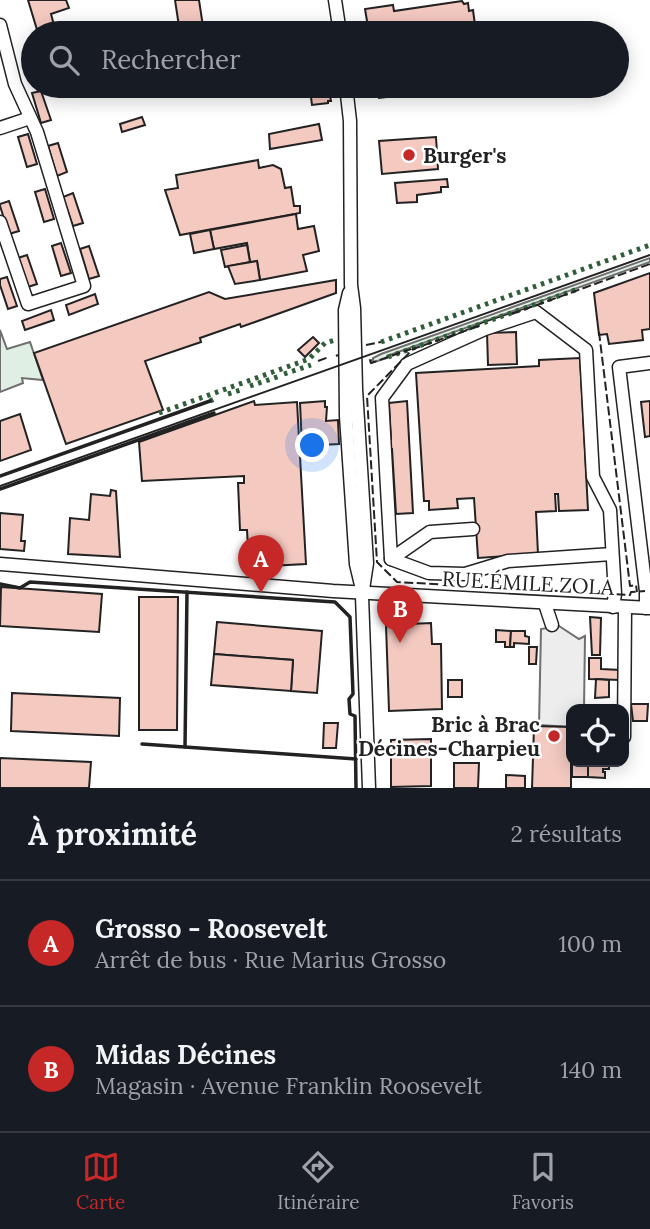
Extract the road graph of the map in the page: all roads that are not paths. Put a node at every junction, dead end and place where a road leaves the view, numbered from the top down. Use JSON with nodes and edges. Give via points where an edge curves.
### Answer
{"nodes":[{"id":1,"x":335,"y":0,"type":"edge"},
{"id":2,"x":338,"y":21,"type":"edge"},
{"id":3,"x":0,"y":25,"type":"edge"},
{"id":4,"x":21,"y":98,"type":"edge"},
{"id":5,"x":21,"y":98,"type":"edge"},
{"id":6,"x":347,"y":98,"type":"edge"},
{"id":7,"x":30,"y":118,"type":"junction"},
{"id":8,"x":0,"y":128,"type":"edge"},
{"id":9,"x":0,"y":222,"type":"edge"},
{"id":10,"x":650,"y":363,"type":"edge"},
{"id":11,"x":473,"y":530,"type":"dead end"},
{"id":12,"x":612,"y":554,"type":"junction"},
{"id":13,"x":391,"y":559,"type":"junction"},
{"id":14,"x":0,"y":564,"type":"edge"},
{"id":15,"x":362,"y":593,"type":"junction"},
{"id":16,"x":545,"y":604,"type":"junction"},
{"id":17,"x":619,"y":608,"type":"junction"},
{"id":18,"x":648,"y":608,"type":"edge"},
{"id":19,"x":552,"y":625,"type":"dead end"},
{"id":20,"x":623,"y":704,"type":"edge"},
{"id":21,"x":369,"y":788,"type":"edge"}],
"edges":[{"from":1,"to":2,"type":"street"},
{"from":3,"to":4,"type":"street"},
{"from":5,"to":7,"type":"street"},
{"from":6,"to":15,"type":"street","via":[[354,308],[351,389],[367,563]]},
{"from":7,"to":8,"type":"street"},
{"from":7,"to":9,"type":"street","via":[[84,286],[28,304]]},
{"from":10,"to":18,"type":"street","via":[[619,367]]},
{"from":11,"to":13,"type":"street","via":[[430,532]]},
{"from":12,"to":13,"type":"street","via":[[508,561],[465,574],[429,573]]},
{"from":12,"to":13,"type":"street","via":[[610,510],[593,477],[586,350],[536,312],[407,364],[382,398]]},
{"from":12,"to":17,"type":"street"},
{"from":14,"to":15,"type":"street","name":"RUE ÉMILE ZOLA"},
{"from":15,"to":16,"type":"street","name":"RUE ÉMILE ZOLA"},
{"from":15,"to":21,"type":"street"},
{"from":16,"to":17,"type":"street","name":"RUE ÉMILE ZOLA"},
{"from":16,"to":19,"type":"street"},
{"from":17,"to":18,"type":"street","name":"RUE ÉMILE ZOLA"},
{"from":17,"to":20,"type":"street"}]}
